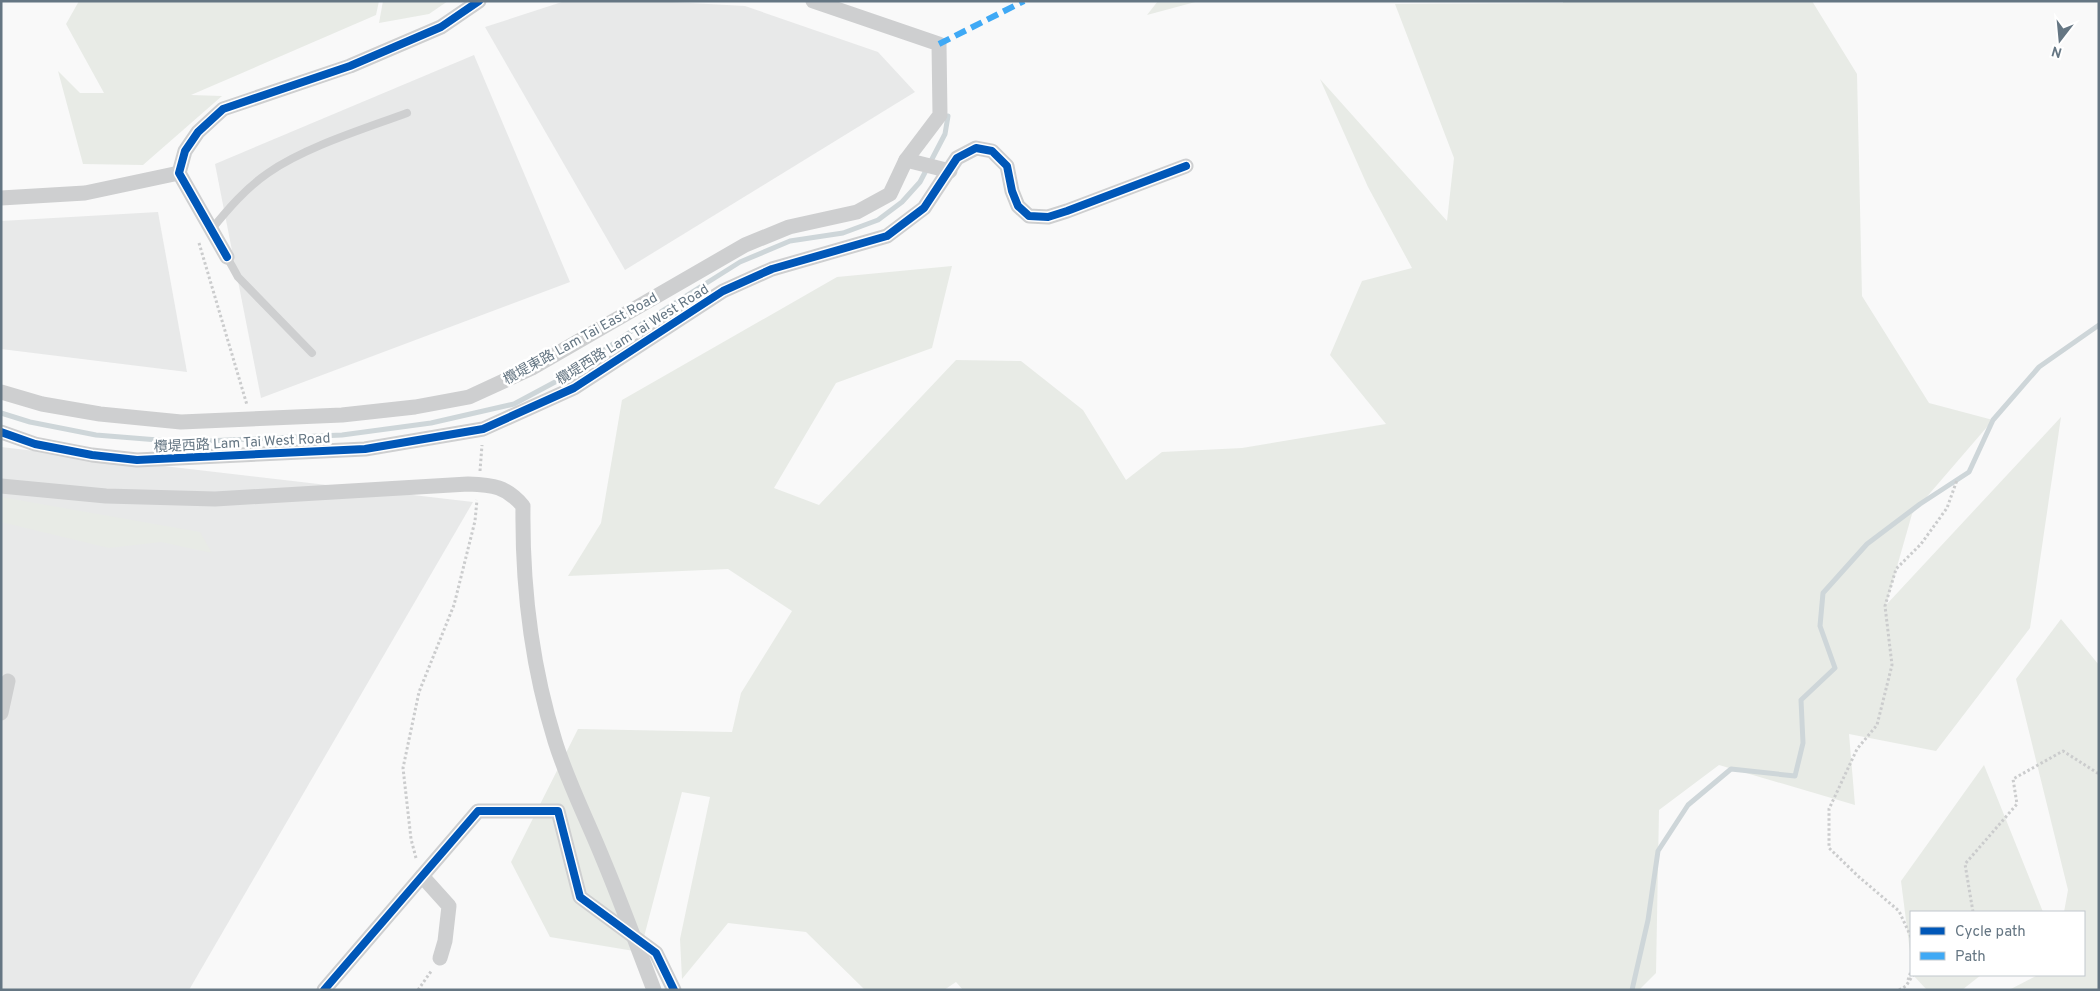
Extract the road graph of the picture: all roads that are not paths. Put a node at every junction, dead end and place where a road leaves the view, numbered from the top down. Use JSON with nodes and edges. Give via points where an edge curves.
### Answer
{"nodes":[{"id":1,"x":480,"y":1,"type":"edge"},
{"id":2,"x":813,"y":1,"type":"edge"},
{"id":3,"x":407,"y":113,"type":"dead end"},
{"id":4,"x":906,"y":160,"type":"junction"},
{"id":5,"x":1186,"y":166,"type":"dead end"},
{"id":6,"x":946,"y":170,"type":"junction"},
{"id":7,"x":178,"y":173,"type":"junction"},
{"id":8,"x":1,"y":198,"type":"edge"},
{"id":9,"x":211,"y":230,"type":"junction"},
{"id":10,"x":227,"y":257,"type":"joint"},
{"id":11,"x":312,"y":352,"type":"dead end"},
{"id":12,"x":1,"y":392,"type":"edge"},
{"id":13,"x":1,"y":432,"type":"edge"},
{"id":14,"x":1,"y":486,"type":"edge"},
{"id":15,"x":5,"y":680,"type":"edge"},
{"id":16,"x":1,"y":713,"type":"edge"},
{"id":17,"x":422,"y":876,"type":"junction"},
{"id":18,"x":440,"y":958,"type":"road end"},
{"id":19,"x":324,"y":990,"type":"edge"},
{"id":20,"x":654,"y":990,"type":"edge"},
{"id":21,"x":674,"y":990,"type":"edge"}],
"edges":[{"from":1,"to":7,"type":"street","via":[[441,27],[350,66],[223,109],[189,144]]},
{"from":2,"to":4,"type":"street","name":"欖堤東路 Lam Tai East Road","via":[[939,44],[940,115]]},
{"from":3,"to":9,"type":"lane","via":[[300,155],[268,173],[232,204]]},
{"from":4,"to":6,"type":"street"},
{"from":4,"to":12,"type":"street","name":"欖堤東路 Lam Tai East Road","via":[[890,194],[857,212],[789,227],[745,245],[532,368],[469,397],[342,415],[180,422],[100,414],[42,404]]},
{"from":5,"to":6,"type":"street","name":"欖堤西路 Lam Tai West Road","via":[[1048,217],[1029,216],[1018,206],[1007,166],[992,151],[976,148],[957,158]]},
{"from":6,"to":13,"type":"street","name":"欖堤西路 Lam Tai West Road","via":[[924,208],[887,236],[772,269],[723,291],[574,388],[483,429],[365,449],[138,460],[92,456],[35,444]]},
{"from":7,"to":8,"type":"street","via":[[85,193]]},
{"from":7,"to":9,"type":"street"},
{"from":9,"to":10,"type":"street"},
{"from":10,"to":11,"type":"lane","via":[[238,277]]},
{"from":14,"to":20,"type":"street","via":[[106,496],[215,499],[468,484],[492,485],[513,494],[524,506],[528,616],[554,740]]},
{"from":15,"to":16,"type":"street"},
{"from":17,"to":18,"type":"street","via":[[449,906]]},
{"from":17,"to":19,"type":"street"},
{"from":17,"to":21,"type":"street","via":[[478,811],[558,811],[580,897],[656,953]]}]}
